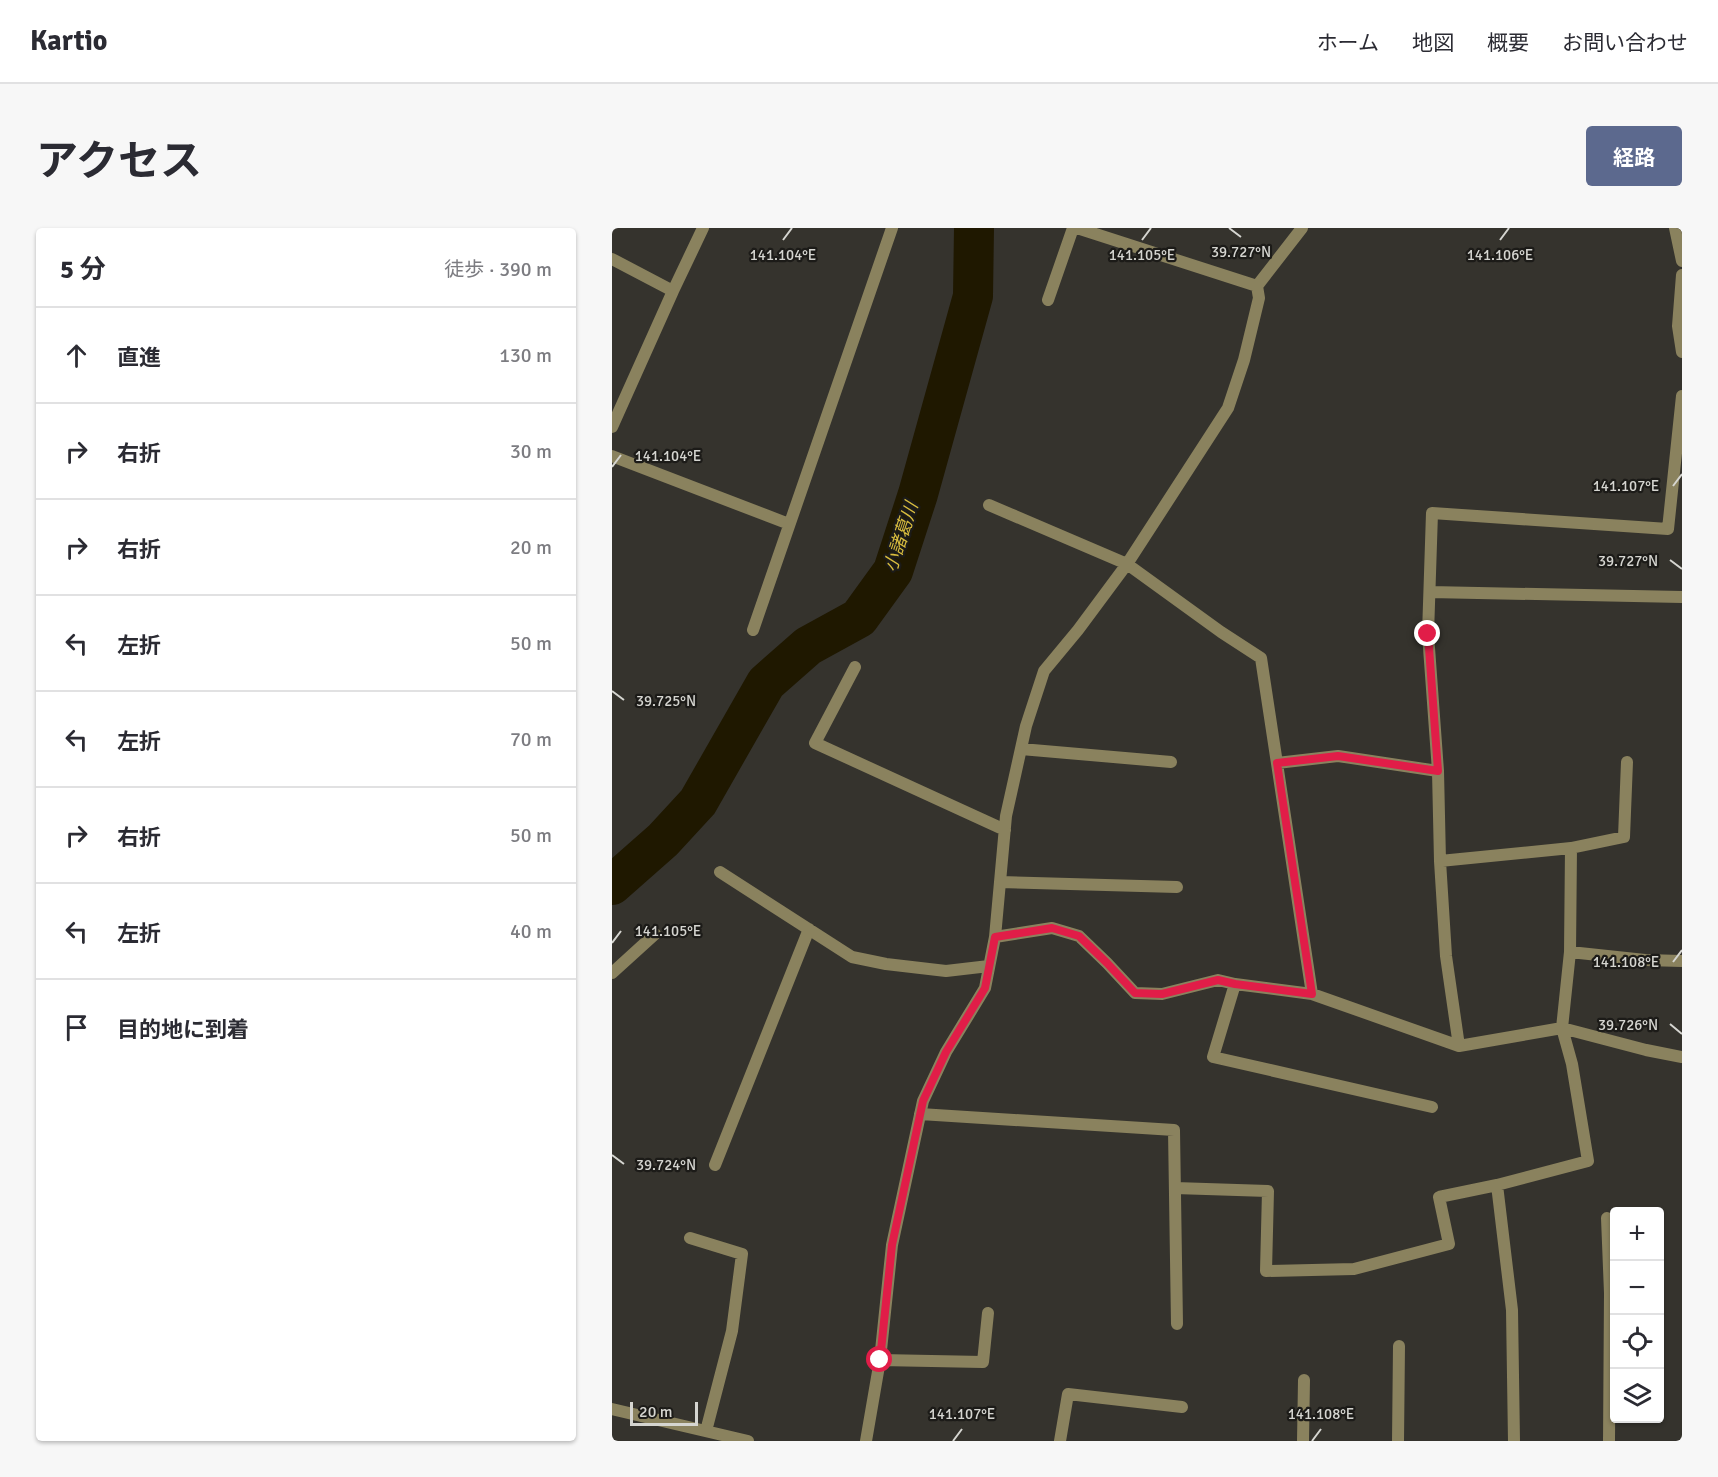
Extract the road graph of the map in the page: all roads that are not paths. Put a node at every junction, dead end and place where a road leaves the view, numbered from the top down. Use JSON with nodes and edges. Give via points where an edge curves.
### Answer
{"nodes":[{"id":1,"x":704,"y":228,"type":"edge"},
{"id":2,"x":892,"y":228,"type":"edge"},
{"id":3,"x":1075,"y":228,"type":"edge"},
{"id":4,"x":1302,"y":228,"type":"edge"},
{"id":5,"x":1676,"y":228,"type":"edge"},
{"id":6,"x":612,"y":259,"type":"edge"},
{"id":7,"x":1682,"y":261,"type":"edge"},
{"id":8,"x":1682,"y":275,"type":"edge"},
{"id":9,"x":1257,"y":286,"type":"junction"},
{"id":10,"x":673,"y":291,"type":"junction"},
{"id":11,"x":1048,"y":300,"type":"dead end"},
{"id":12,"x":1682,"y":350,"type":"edge"},
{"id":13,"x":1682,"y":396,"type":"edge"},
{"id":14,"x":612,"y":427,"type":"edge"},
{"id":15,"x":612,"y":456,"type":"edge"},
{"id":16,"x":989,"y":505,"type":"dead end"},
{"id":17,"x":789,"y":524,"type":"junction"},
{"id":18,"x":1126,"y":564,"type":"junction"},
{"id":19,"x":1430,"y":592,"type":"junction"},
{"id":20,"x":1682,"y":597,"type":"edge"},
{"id":21,"x":753,"y":630,"type":"dead end"},
{"id":22,"x":855,"y":667,"type":"dead end"},
{"id":23,"x":1021,"y":749,"type":"junction"},
{"id":24,"x":1171,"y":762,"type":"dead end"},
{"id":25,"x":1628,"y":762,"type":"dead end"},
{"id":26,"x":1277,"y":763,"type":"junction"},
{"id":27,"x":1438,"y":771,"type":"junction"},
{"id":28,"x":1005,"y":830,"type":"junction"},
{"id":29,"x":1571,"y":848,"type":"junction"},
{"id":30,"x":1440,"y":861,"type":"junction"},
{"id":31,"x":720,"y":872,"type":"dead end"},
{"id":32,"x":1000,"y":882,"type":"junction"},
{"id":33,"x":1177,"y":887,"type":"dead end"},
{"id":34,"x":809,"y":929,"type":"junction"},
{"id":35,"x":655,"y":934,"type":"dead end"},
{"id":36,"x":995,"y":937,"type":"junction"},
{"id":37,"x":1570,"y":952,"type":"junction"},
{"id":38,"x":1682,"y":961,"type":"edge"},
{"id":39,"x":989,"y":966,"type":"junction"},
{"id":40,"x":612,"y":973,"type":"edge"},
{"id":41,"x":1235,"y":984,"type":"junction"},
{"id":42,"x":1312,"y":994,"type":"junction"},
{"id":43,"x":1562,"y":1028,"type":"junction"},
{"id":44,"x":1459,"y":1046,"type":"junction"},
{"id":45,"x":1682,"y":1057,"type":"edge"},
{"id":46,"x":1431,"y":1107,"type":"dead end"},
{"id":47,"x":920,"y":1114,"type":"junction"},
{"id":48,"x":715,"y":1165,"type":"dead end"},
{"id":49,"x":1497,"y":1185,"type":"junction"},
{"id":50,"x":1175,"y":1188,"type":"junction"},
{"id":51,"x":1607,"y":1218,"type":"dead end"},
{"id":52,"x":690,"y":1238,"type":"dead end"},
{"id":53,"x":988,"y":1313,"type":"dead end"},
{"id":54,"x":1177,"y":1324,"type":"dead end"},
{"id":55,"x":1399,"y":1346,"type":"dead end"},
{"id":56,"x":880,"y":1360,"type":"junction"},
{"id":57,"x":1304,"y":1380,"type":"dead end"},
{"id":58,"x":1182,"y":1407,"type":"dead end"},
{"id":59,"x":612,"y":1409,"type":"edge"},
{"id":60,"x":706,"y":1431,"type":"junction"},
{"id":61,"x":748,"y":1441,"type":"edge"},
{"id":62,"x":866,"y":1441,"type":"edge"},
{"id":63,"x":1060,"y":1441,"type":"edge"},
{"id":64,"x":1303,"y":1441,"type":"edge"},
{"id":65,"x":1398,"y":1441,"type":"edge"},
{"id":66,"x":1514,"y":1441,"type":"edge"},
{"id":67,"x":1609,"y":1441,"type":"edge"}],
"edges":[{"from":1,"to":10,"type":"street"},
{"from":2,"to":17,"type":"street"},
{"from":3,"to":9,"type":"street"},
{"from":3,"to":11,"type":"street"},
{"from":4,"to":9,"type":"street"},
{"from":5,"to":7,"type":"street"},
{"from":6,"to":10,"type":"street"},
{"from":8,"to":12,"type":"street","via":[[1678,326]]},
{"from":9,"to":18,"type":"street","via":[[1257,308],[1228,408]]},
{"from":10,"to":14,"type":"street"},
{"from":13,"to":19,"type":"street","via":[[1668,529],[1432,513]]},
{"from":15,"to":17,"type":"street"},
{"from":16,"to":18,"type":"street"},
{"from":17,"to":21,"type":"street"},
{"from":18,"to":23,"type":"street","via":[[1044,671]]},
{"from":18,"to":26,"type":"street","via":[[1261,658]]},
{"from":19,"to":20,"type":"street"},
{"from":19,"to":27,"type":"street","via":[[1428,634]]},
{"from":22,"to":28,"type":"street","via":[[815,743]]},
{"from":23,"to":24,"type":"street"},
{"from":23,"to":28,"type":"street"},
{"from":25,"to":29,"type":"street","via":[[1624,837]]},
{"from":26,"to":27,"type":"street","via":[[1338,756]]},
{"from":26,"to":42,"type":"street"},
{"from":27,"to":30,"type":"street"},
{"from":28,"to":32,"type":"street"},
{"from":29,"to":30,"type":"street"},
{"from":29,"to":37,"type":"street"},
{"from":30,"to":44,"type":"street","via":[[1446,956]]},
{"from":31,"to":34,"type":"street"},
{"from":32,"to":33,"type":"street"},
{"from":32,"to":36,"type":"street"},
{"from":34,"to":39,"type":"street","via":[[852,957],[886,964],[946,971]]},
{"from":34,"to":48,"type":"street"},
{"from":35,"to":40,"type":"street"},
{"from":36,"to":39,"type":"street"},
{"from":36,"to":41,"type":"street","via":[[1052,928],[1079,936],[1135,993],[1162,994],[1218,980]]},
{"from":37,"to":38,"type":"street"},
{"from":37,"to":43,"type":"street"},
{"from":39,"to":47,"type":"street","via":[[985,988],[946,1052]]},
{"from":41,"to":42,"type":"street"},
{"from":41,"to":46,"type":"street","via":[[1213,1057]]},
{"from":42,"to":44,"type":"street"},
{"from":43,"to":44,"type":"street"},
{"from":43,"to":45,"type":"street"},
{"from":43,"to":49,"type":"street","via":[[1588,1161]]},
{"from":47,"to":50,"type":"street","via":[[1174,1130]]},
{"from":47,"to":56,"type":"street","via":[[892,1245]]},
{"from":49,"to":50,"type":"street","via":[[1439,1197],[1449,1245],[1354,1269],[1266,1271],[1268,1191]]},
{"from":49,"to":66,"type":"street","via":[[1512,1310]]},
{"from":50,"to":54,"type":"street"},
{"from":51,"to":67,"type":"street"},
{"from":52,"to":60,"type":"street","via":[[742,1254],[732,1331]]},
{"from":53,"to":56,"type":"street","via":[[983,1362]]},
{"from":55,"to":65,"type":"street"},
{"from":56,"to":62,"type":"street"},
{"from":57,"to":64,"type":"street"},
{"from":58,"to":63,"type":"street","via":[[1068,1394]]},
{"from":59,"to":60,"type":"street"},
{"from":60,"to":61,"type":"street"}]}
